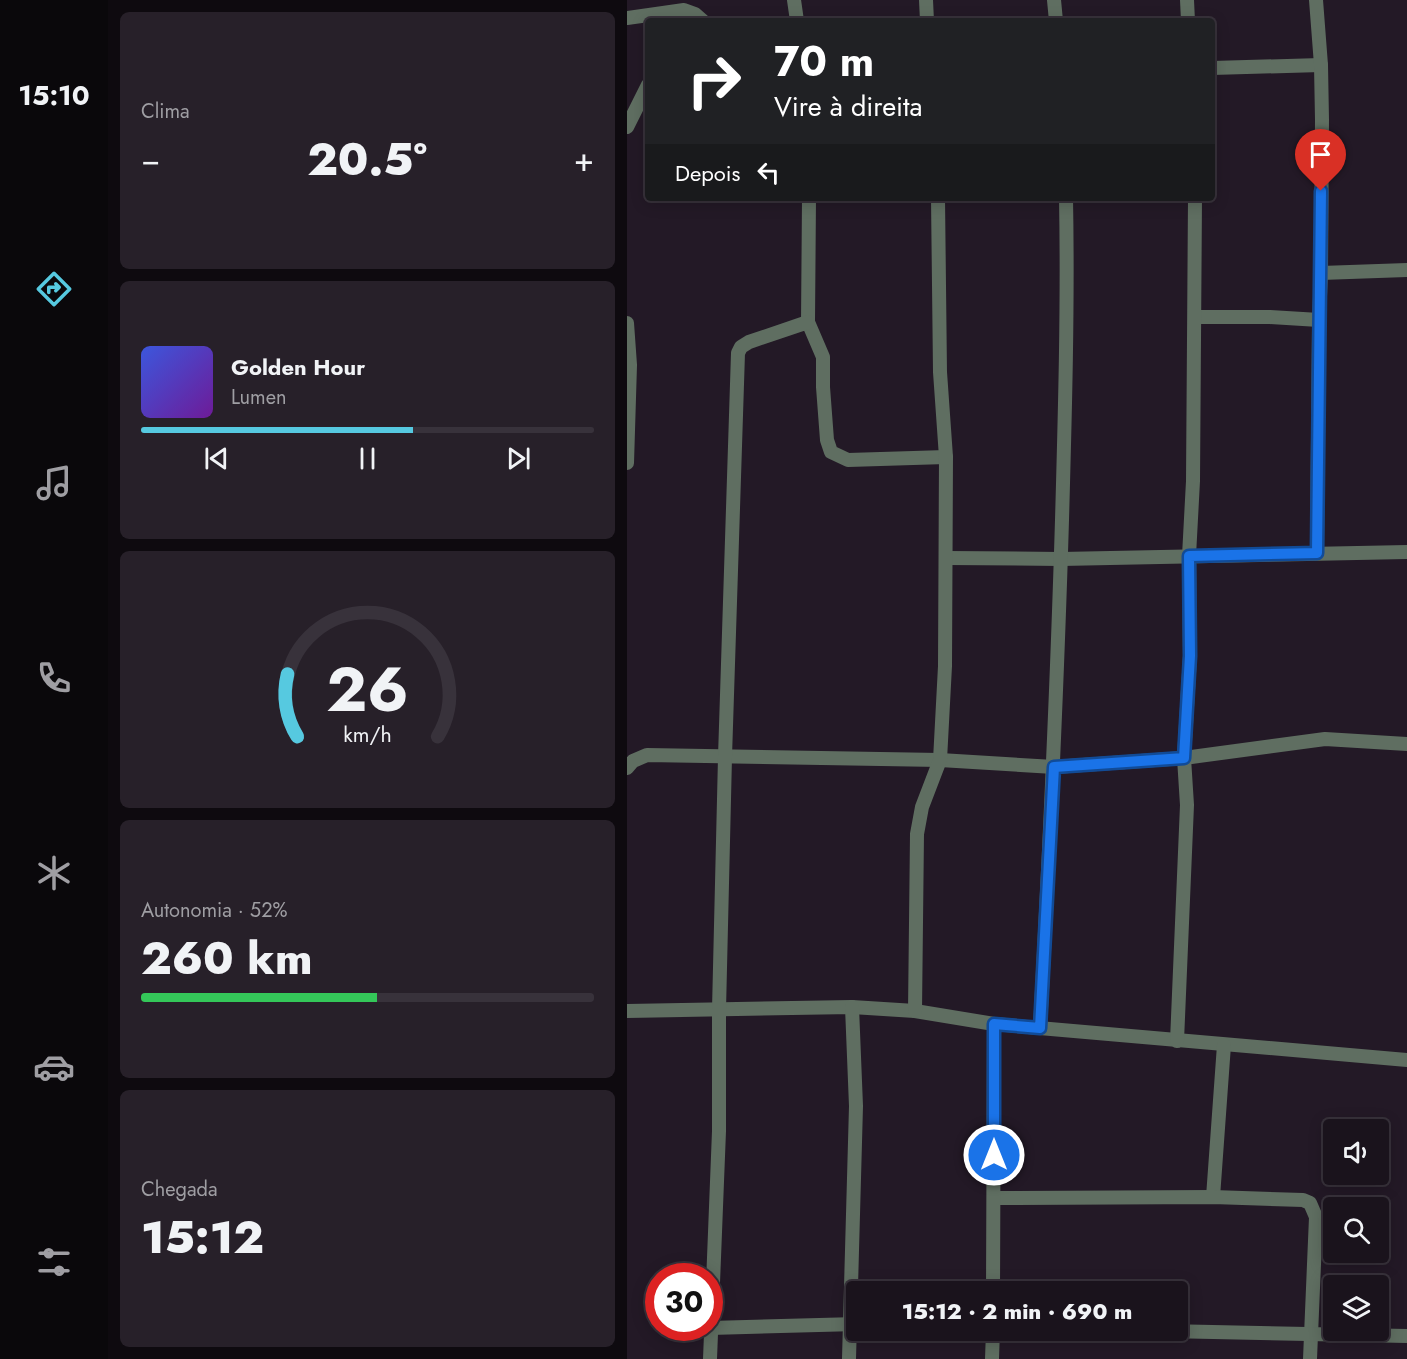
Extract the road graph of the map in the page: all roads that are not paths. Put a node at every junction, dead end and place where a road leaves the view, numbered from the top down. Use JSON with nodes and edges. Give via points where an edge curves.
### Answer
{"nodes":[{"id":1,"x":794,"y":0,"type":"edge"},
{"id":2,"x":926,"y":0,"type":"edge"},
{"id":3,"x":1054,"y":0,"type":"edge"},
{"id":4,"x":1187,"y":0,"type":"edge"},
{"id":5,"x":1316,"y":0,"type":"edge"},
{"id":6,"x":669,"y":16,"type":"edge"},
{"id":7,"x":627,"y":18,"type":"edge"},
{"id":8,"x":700,"y":18,"type":"edge"},
{"id":9,"x":797,"y":18,"type":"edge"},
{"id":10,"x":927,"y":18,"type":"edge"},
{"id":11,"x":1056,"y":18,"type":"edge"},
{"id":12,"x":1188,"y":18,"type":"edge"},
{"id":13,"x":1321,"y":65,"type":"junction"},
{"id":14,"x":1215,"y":68,"type":"edge"},
{"id":15,"x":645,"y":91,"type":"edge"},
{"id":16,"x":627,"y":127,"type":"edge"},
{"id":17,"x":809,"y":201,"type":"edge"},
{"id":18,"x":938,"y":201,"type":"edge"},
{"id":19,"x":1065,"y":201,"type":"edge"},
{"id":20,"x":1195,"y":201,"type":"edge"},
{"id":21,"x":1407,"y":270,"type":"edge"},
{"id":22,"x":1321,"y":273,"type":"junction"},
{"id":23,"x":1195,"y":317,"type":"junction"},
{"id":24,"x":1319,"y":320,"type":"junction"},
{"id":25,"x":808,"y":322,"type":"junction"},
{"id":26,"x":627,"y":323,"type":"edge"},
{"id":27,"x":946,"y":456,"type":"junction"},
{"id":28,"x":627,"y":463,"type":"edge"},
{"id":29,"x":1407,"y":552,"type":"edge"},
{"id":30,"x":1317,"y":553,"type":"junction"},
{"id":31,"x":1189,"y":556,"type":"junction"},
{"id":32,"x":947,"y":558,"type":"junction"},
{"id":33,"x":1061,"y":559,"type":"junction"},
{"id":34,"x":1407,"y":744,"type":"edge"},
{"id":35,"x":725,"y":757,"type":"junction"},
{"id":36,"x":1184,"y":758,"type":"junction"},
{"id":37,"x":941,"y":760,"type":"junction"},
{"id":38,"x":1054,"y":767,"type":"junction"},
{"id":39,"x":627,"y":768,"type":"edge"},
{"id":40,"x":852,"y":1007,"type":"junction"},
{"id":41,"x":719,"y":1010,"type":"junction"},
{"id":42,"x":627,"y":1011,"type":"edge"},
{"id":43,"x":915,"y":1011,"type":"junction"},
{"id":44,"x":994,"y":1024,"type":"junction"},
{"id":45,"x":1040,"y":1028,"type":"junction"},
{"id":46,"x":1177,"y":1041,"type":"junction"},
{"id":47,"x":1224,"y":1046,"type":"junction"},
{"id":48,"x":1407,"y":1060,"type":"edge"},
{"id":49,"x":1213,"y":1197,"type":"junction"},
{"id":50,"x":994,"y":1198,"type":"junction"},
{"id":51,"x":713,"y":1263,"type":"edge"},
{"id":52,"x":854,"y":1281,"type":"edge"},
{"id":53,"x":993,"y":1281,"type":"edge"},
{"id":54,"x":846,"y":1324,"type":"edge"},
{"id":55,"x":723,"y":1328,"type":"edge"},
{"id":56,"x":1188,"y":1331,"type":"edge"},
{"id":57,"x":1311,"y":1333,"type":"junction"},
{"id":58,"x":1407,"y":1336,"type":"edge"},
{"id":59,"x":710,"y":1341,"type":"edge"},
{"id":60,"x":851,"y":1341,"type":"edge"},
{"id":61,"x":993,"y":1341,"type":"edge"},
{"id":62,"x":710,"y":1359,"type":"edge"},
{"id":63,"x":849,"y":1359,"type":"edge"},
{"id":64,"x":992,"y":1359,"type":"edge"},
{"id":65,"x":1310,"y":1359,"type":"edge"}],
"edges":[{"from":1,"to":9,"type":"street"},
{"from":2,"to":10,"type":"street"},
{"from":3,"to":11,"type":"street"},
{"from":4,"to":12,"type":"street"},
{"from":5,"to":13,"type":"street"},
{"from":6,"to":7,"type":"street"},
{"from":6,"to":8,"type":"street","via":[[684,10]]},
{"from":13,"to":14,"type":"street"},
{"from":13,"to":22,"type":"street"},
{"from":15,"to":16,"type":"street"},
{"from":17,"to":25,"type":"street"},
{"from":18,"to":27,"type":"street","via":[[940,372]]},
{"from":19,"to":33,"type":"street"},
{"from":20,"to":23,"type":"street"},
{"from":21,"to":22,"type":"street"},
{"from":22,"to":24,"type":"street"},
{"from":23,"to":24,"type":"street"},
{"from":23,"to":31,"type":"street"},
{"from":24,"to":30,"type":"street"},
{"from":25,"to":27,"type":"street","via":[[823,357],[823,398],[831,452],[848,460]]},
{"from":25,"to":35,"type":"street","via":[[749,342],[738,353]]},
{"from":26,"to":28,"type":"street"},
{"from":27,"to":32,"type":"street"},
{"from":29,"to":30,"type":"street"},
{"from":30,"to":31,"type":"street"},
{"from":31,"to":33,"type":"street"},
{"from":31,"to":36,"type":"street","via":[[1190,656]]},
{"from":32,"to":33,"type":"street"},
{"from":32,"to":37,"type":"street"},
{"from":33,"to":38,"type":"street"},
{"from":34,"to":36,"type":"street","via":[[1325,739]]},
{"from":35,"to":37,"type":"street"},
{"from":35,"to":39,"type":"street","via":[[647,756]]},
{"from":35,"to":41,"type":"street"},
{"from":36,"to":38,"type":"street"},
{"from":36,"to":46,"type":"street","via":[[1187,805]]},
{"from":37,"to":38,"type":"street"},
{"from":37,"to":43,"type":"street","via":[[922,807],[917,834]]},
{"from":38,"to":45,"type":"street"},
{"from":40,"to":41,"type":"street"},
{"from":40,"to":43,"type":"street"},
{"from":40,"to":52,"type":"street","via":[[856,1106]]},
{"from":41,"to":42,"type":"street"},
{"from":41,"to":51,"type":"street"},
{"from":43,"to":44,"type":"street"},
{"from":44,"to":45,"type":"street"},
{"from":44,"to":50,"type":"street"},
{"from":45,"to":46,"type":"street"},
{"from":46,"to":47,"type":"street"},
{"from":47,"to":48,"type":"street"},
{"from":47,"to":49,"type":"street"},
{"from":49,"to":50,"type":"street"},
{"from":49,"to":57,"type":"street","via":[[1310,1203],[1316,1217]]},
{"from":50,"to":53,"type":"street"},
{"from":54,"to":55,"type":"street"},
{"from":56,"to":57,"type":"street"},
{"from":57,"to":58,"type":"street"},
{"from":57,"to":65,"type":"street"},
{"from":59,"to":62,"type":"street"},
{"from":60,"to":63,"type":"street"},
{"from":61,"to":64,"type":"street"}]}
